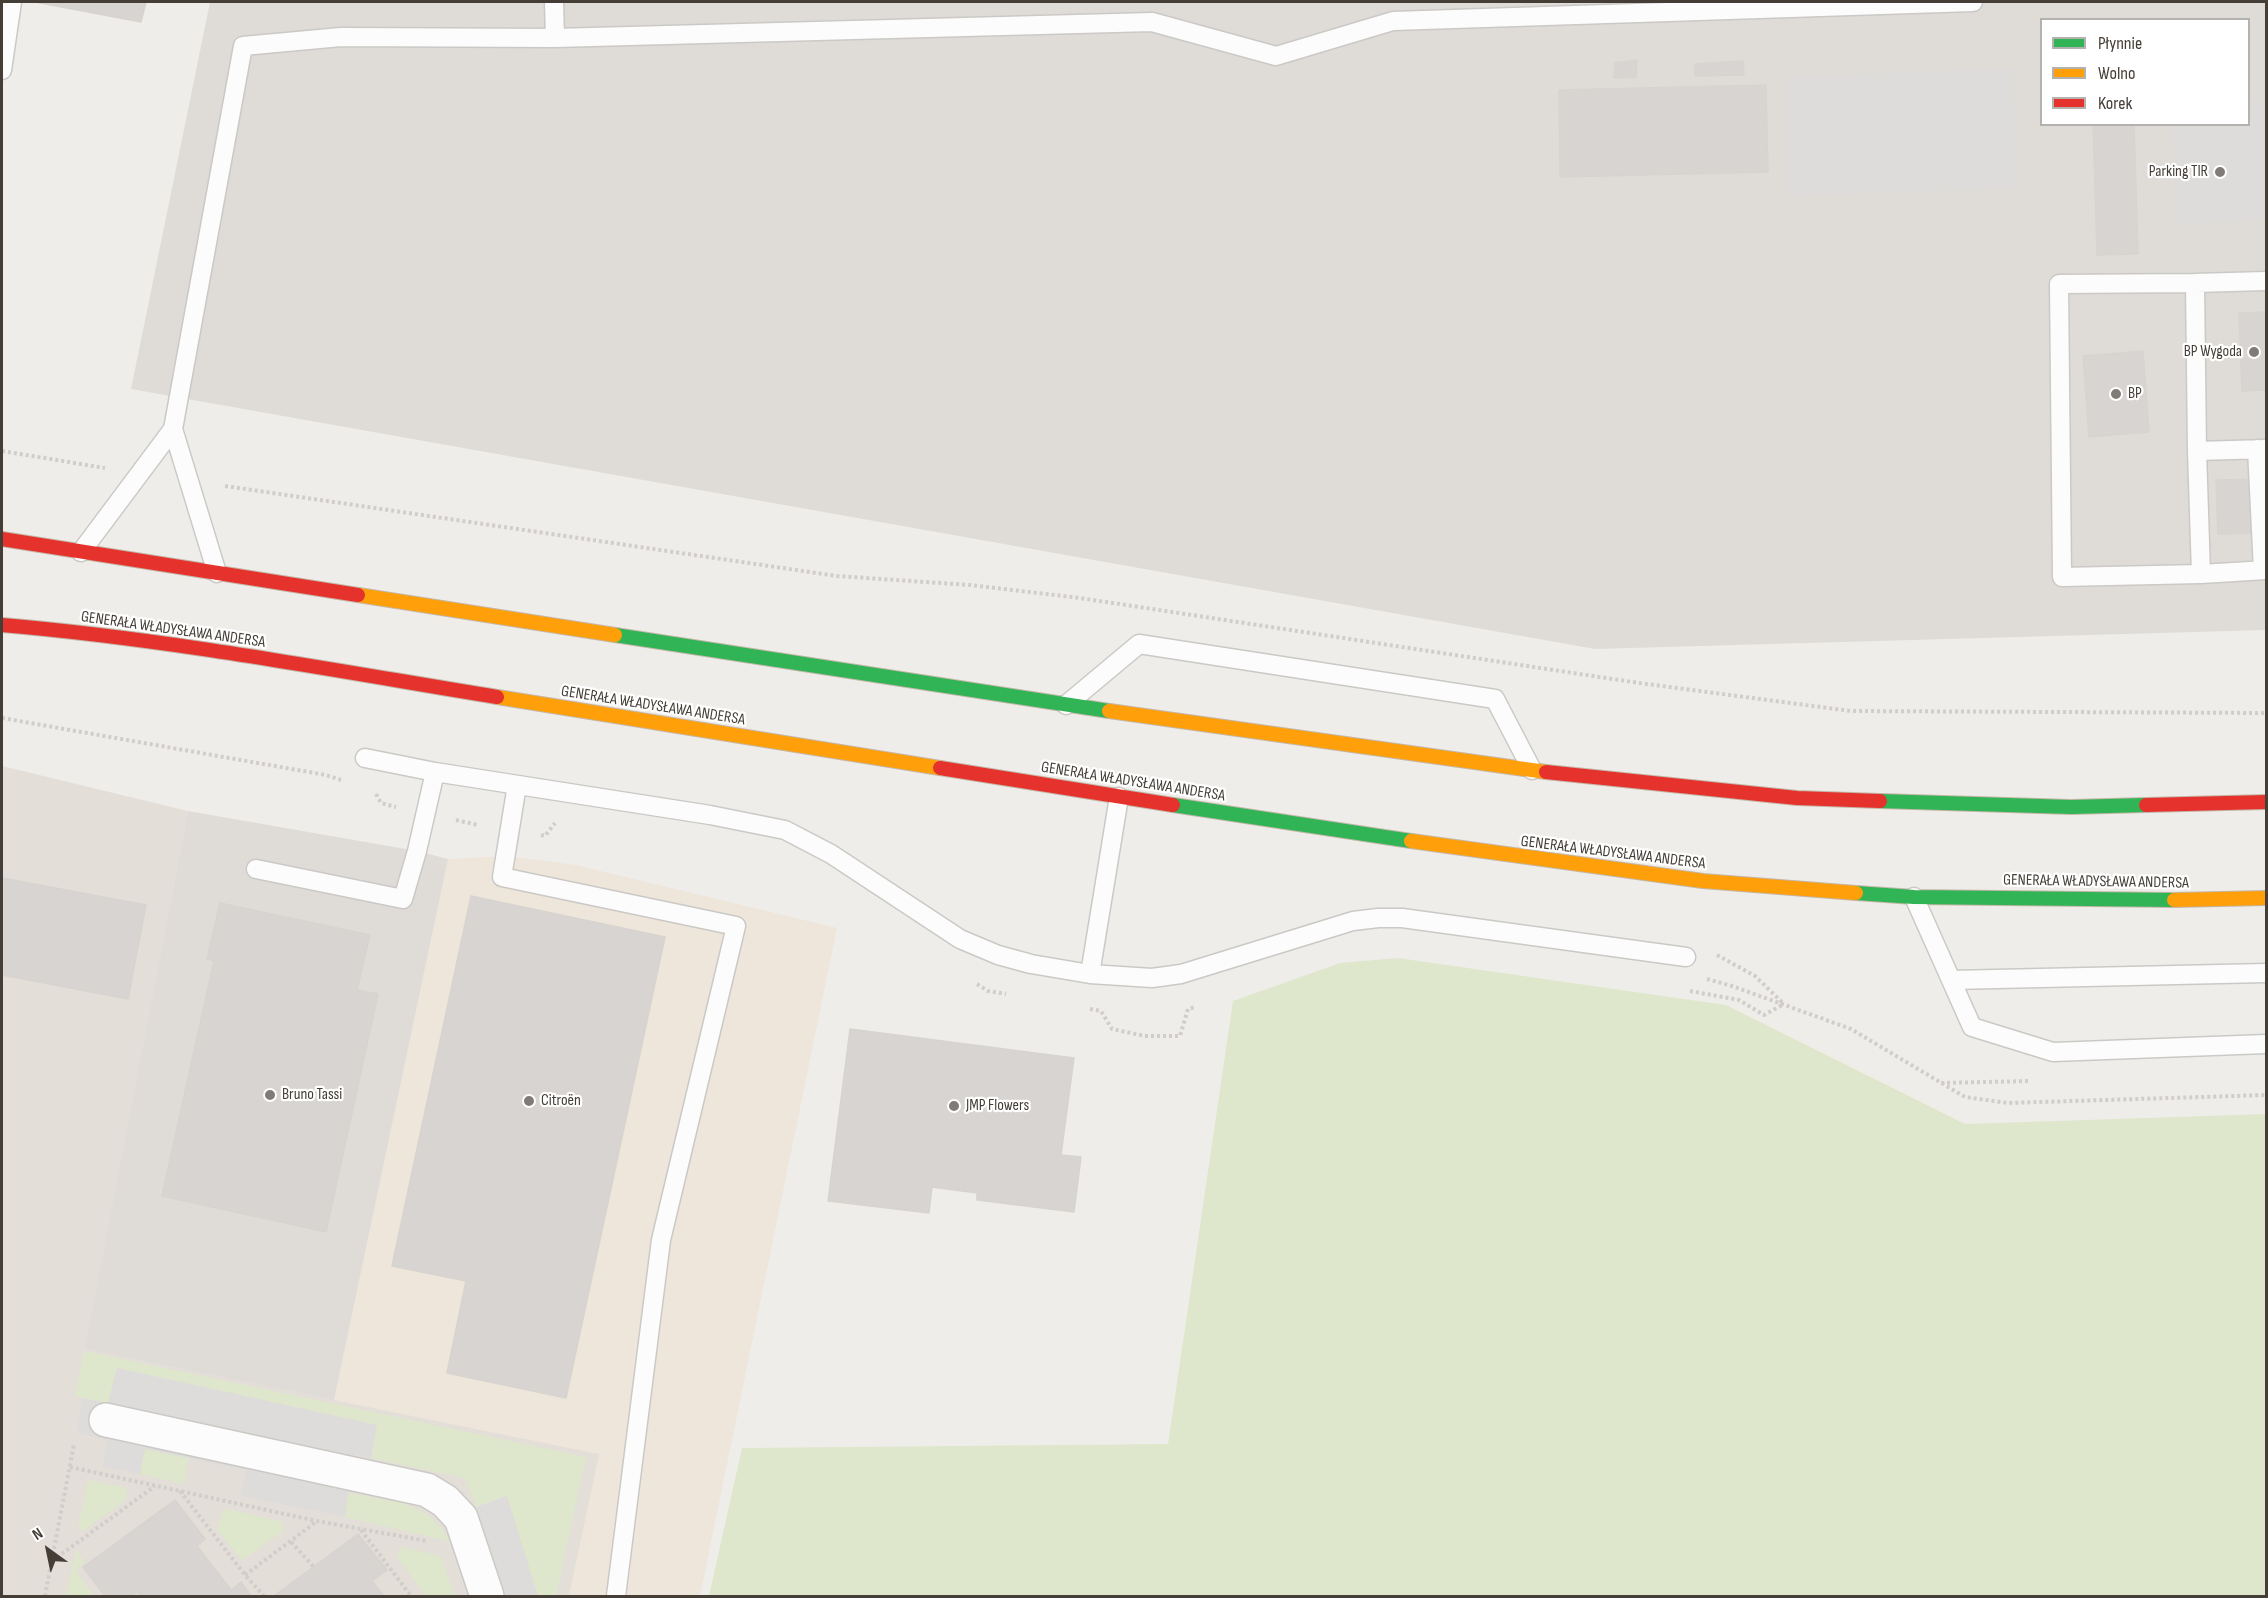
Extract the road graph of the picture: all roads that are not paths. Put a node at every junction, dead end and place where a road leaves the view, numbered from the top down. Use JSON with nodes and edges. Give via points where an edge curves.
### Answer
{"nodes":[{"id":1,"x":12,"y":2,"type":"edge"},
{"id":2,"x":554,"y":2,"type":"edge"},
{"id":3,"x":1973,"y":2,"type":"edge"},
{"id":4,"x":555,"y":38,"type":"junction"},
{"id":5,"x":2,"y":70,"type":"edge"},
{"id":6,"x":2266,"y":281,"type":"edge"},
{"id":7,"x":2195,"y":283,"type":"junction"},
{"id":8,"x":173,"y":429,"type":"junction"},
{"id":9,"x":2262,"y":449,"type":"edge"},
{"id":10,"x":2197,"y":451,"type":"junction"},
{"id":11,"x":2,"y":539,"type":"edge"},
{"id":12,"x":81,"y":552,"type":"junction"},
{"id":13,"x":2265,"y":570,"type":"edge"},
{"id":14,"x":217,"y":573,"type":"junction"},
{"id":15,"x":2201,"y":574,"type":"junction"},
{"id":16,"x":2,"y":625,"type":"edge"},
{"id":17,"x":1066,"y":705,"type":"junction"},
{"id":18,"x":365,"y":758,"type":"dead end"},
{"id":19,"x":1532,"y":770,"type":"junction"},
{"id":20,"x":435,"y":772,"type":"junction"},
{"id":21,"x":517,"y":785,"type":"junction"},
{"id":22,"x":1119,"y":797,"type":"junction"},
{"id":23,"x":2266,"y":802,"type":"edge"},
{"id":24,"x":256,"y":869,"type":"dead end"},
{"id":25,"x":1914,"y":897,"type":"junction"},
{"id":26,"x":2266,"y":898,"type":"edge"},
{"id":27,"x":1686,"y":957,"type":"road end"},
{"id":28,"x":2266,"y":973,"type":"edge"},
{"id":29,"x":1090,"y":974,"type":"junction"},
{"id":30,"x":1951,"y":980,"type":"junction"},
{"id":31,"x":2266,"y":1044,"type":"edge"},
{"id":32,"x":106,"y":1420,"type":"road end"},
{"id":33,"x":487,"y":1596,"type":"edge"},
{"id":34,"x":616,"y":1596,"type":"edge"}],
"edges":[{"from":1,"to":5,"type":"lane"},
{"from":2,"to":4,"type":"lane"},
{"from":3,"to":4,"type":"lane","via":[[1393,21],[1276,56],[1152,21]]},
{"from":4,"to":8,"type":"lane","via":[[341,37],[243,46]]},
{"from":6,"to":7,"type":"lane"},
{"from":7,"to":10,"type":"lane"},
{"from":7,"to":15,"type":"lane","via":[[2059,284],[2062,576]]},
{"from":8,"to":12,"type":"lane"},
{"from":8,"to":14,"type":"lane"},
{"from":9,"to":10,"type":"lane"},
{"from":9,"to":13,"type":"lane"},
{"from":10,"to":15,"type":"lane"},
{"from":11,"to":12,"type":"highway"},
{"from":12,"to":14,"type":"highway"},
{"from":13,"to":15,"type":"lane"},
{"from":14,"to":17,"type":"highway"},
{"from":16,"to":22,"type":"highway","name":"GENERAŁA WŁADYSŁAWA ANDERSA","via":[[182,646]]},
{"from":17,"to":19,"type":"highway"},
{"from":17,"to":19,"type":"lane","via":[[1139,644],[1495,699]]},
{"from":18,"to":20,"type":"lane"},
{"from":19,"to":23,"type":"highway","via":[[1797,798],[2072,807]]},
{"from":20,"to":21,"type":"lane"},
{"from":20,"to":24,"type":"lane","via":[[403,899]]},
{"from":21,"to":29,"type":"lane","via":[[710,815],[785,831],[831,854],[960,939],[1031,964]]},
{"from":21,"to":34,"type":"lane","via":[[502,877],[736,927],[661,1240]]},
{"from":22,"to":25,"type":"highway","name":"GENERAŁA WŁADYSŁAWA ANDERSA","via":[[1703,881]]},
{"from":22,"to":29,"type":"lane"},
{"from":25,"to":26,"type":"highway","name":"GENERAŁA WŁADYSŁAWA ANDERSA"},
{"from":25,"to":30,"type":"lane"},
{"from":27,"to":29,"type":"lane","via":[[1402,918],[1378,918],[1353,921],[1181,974],[1152,978]]},
{"from":28,"to":30,"type":"lane"},
{"from":30,"to":31,"type":"lane","via":[[1972,1027],[2053,1052]]},
{"from":32,"to":33,"type":"street","via":[[427,1490],[446,1501],[461,1518]]}]}
